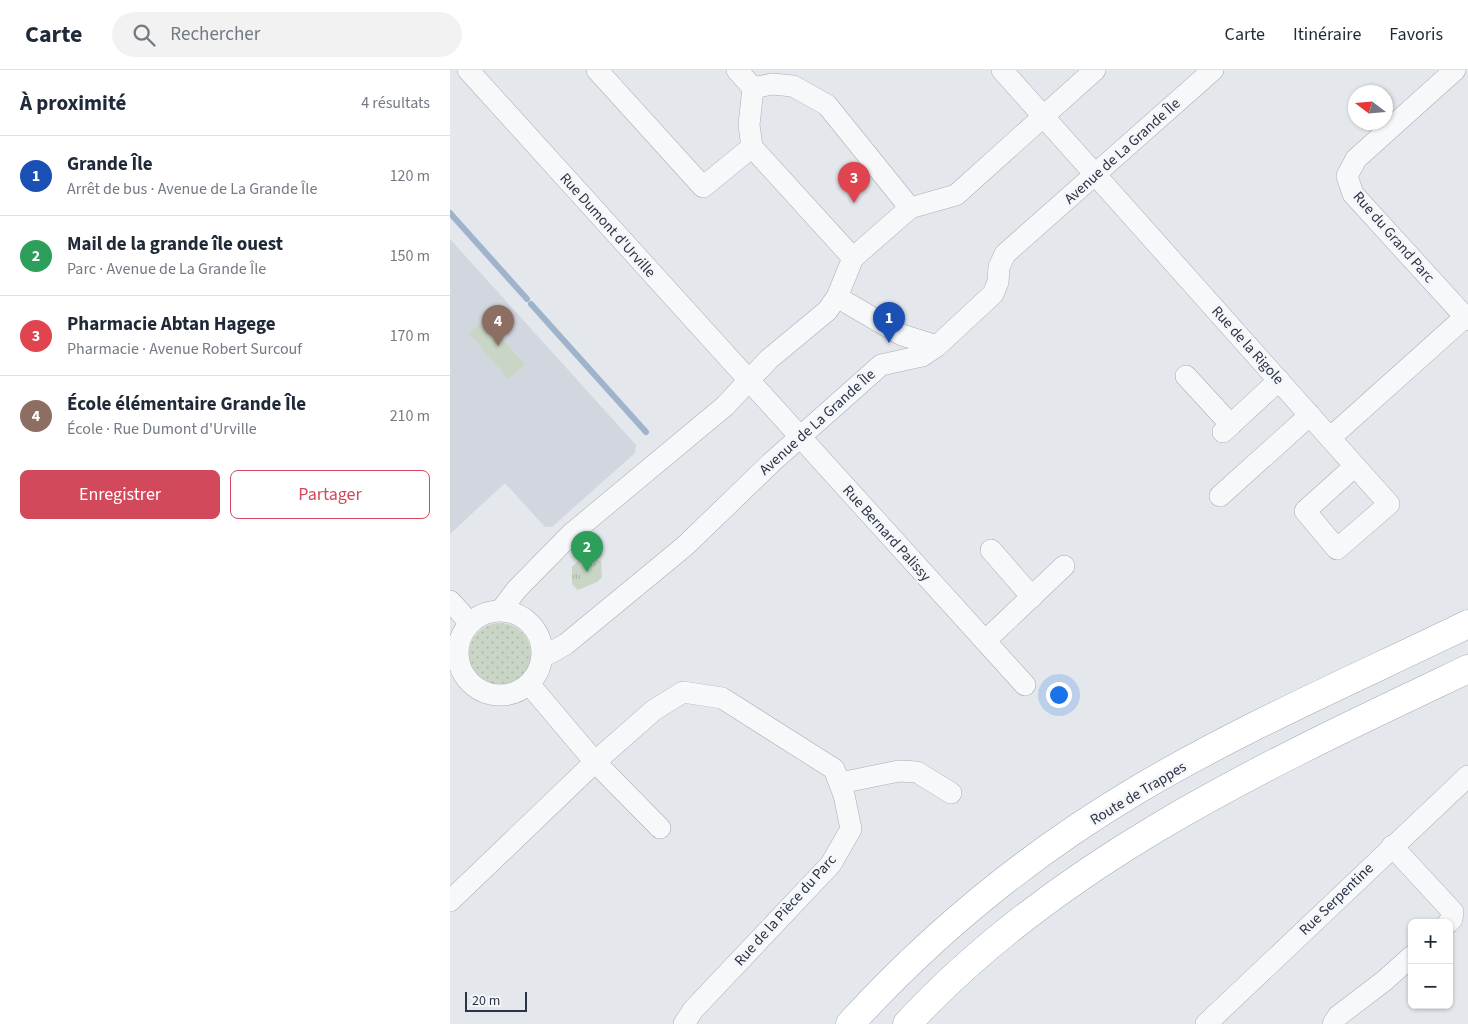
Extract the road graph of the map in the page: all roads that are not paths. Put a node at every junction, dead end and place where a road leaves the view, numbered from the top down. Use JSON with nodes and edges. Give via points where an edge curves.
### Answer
{"nodes":[{"id":1,"x":468,"y":70,"type":"edge"},
{"id":2,"x":598,"y":70,"type":"edge"},
{"id":3,"x":738,"y":70,"type":"edge"},
{"id":4,"x":1002,"y":70,"type":"edge"},
{"id":5,"x":1095,"y":70,"type":"edge"},
{"id":6,"x":1213,"y":70,"type":"edge"},
{"id":7,"x":1455,"y":70,"type":"edge"},
{"id":8,"x":753,"y":88,"type":"junction"},
{"id":9,"x":1045,"y":117,"type":"junction"},
{"id":10,"x":752,"y":147,"type":"junction"},
{"id":11,"x":1095,"y":174,"type":"junction"},
{"id":12,"x":910,"y":208,"type":"junction"},
{"id":13,"x":853,"y":258,"type":"junction"},
{"id":14,"x":837,"y":297,"type":"junction"},
{"id":15,"x":1467,"y":318,"type":"edge"},
{"id":16,"x":937,"y":346,"type":"junction"},
{"id":17,"x":1186,"y":376,"type":"dead end"},
{"id":18,"x":1279,"y":380,"type":"junction"},
{"id":19,"x":748,"y":381,"type":"junction"},
{"id":20,"x":1310,"y":415,"type":"junction"},
{"id":21,"x":800,"y":437,"type":"junction"},
{"id":22,"x":1330,"y":438,"type":"junction"},
{"id":23,"x":1355,"y":466,"type":"dead end"},
{"id":24,"x":1220,"y":496,"type":"dead end"},
{"id":25,"x":991,"y":550,"type":"dead end"},
{"id":26,"x":1064,"y":566,"type":"dead end"},
{"id":27,"x":1032,"y":597,"type":"junction"},
{"id":28,"x":450,"y":601,"type":"edge"},
{"id":29,"x":501,"y":610,"type":"junction"},
{"id":30,"x":470,"y":623,"type":"junction"},
{"id":31,"x":1468,"y":624,"type":"edge"},
{"id":32,"x":985,"y":641,"type":"junction"},
{"id":33,"x":543,"y":657,"type":"junction"},
{"id":34,"x":1468,"y":668,"type":"edge"},
{"id":35,"x":529,"y":684,"type":"junction"},
{"id":36,"x":1025,"y":685,"type":"dead end"},
{"id":37,"x":595,"y":762,"type":"junction"},
{"id":38,"x":1468,"y":776,"type":"edge"},
{"id":39,"x":840,"y":783,"type":"junction"},
{"id":40,"x":951,"y":793,"type":"dead end"},
{"id":41,"x":660,"y":828,"type":"dead end"},
{"id":42,"x":1392,"y":846,"type":"junction"},
{"id":43,"x":450,"y":901,"type":"edge"},
{"id":44,"x":1452,"y":919,"type":"edge"},
{"id":45,"x":1408,"y":959,"type":"edge"},
{"id":46,"x":1341,"y":1017,"type":"edge"},
{"id":47,"x":684,"y":1024,"type":"edge"},
{"id":48,"x":850,"y":1024,"type":"edge"},
{"id":49,"x":907,"y":1024,"type":"edge"},
{"id":50,"x":1206,"y":1024,"type":"edge"}],
"edges":[{"from":1,"to":19,"type":"street","name":"Rue Dumont d'Urville"},
{"from":2,"to":10,"type":"street","via":[[703,186]]},
{"from":3,"to":8,"type":"street"},
{"from":4,"to":9,"type":"street"},
{"from":5,"to":9,"type":"street"},
{"from":6,"to":11,"type":"street","name":"Avenue de La Grande Île"},
{"from":7,"to":15,"type":"street","name":"Rue du Grand Parc","via":[[1356,159],[1348,176],[1353,194]]},
{"from":8,"to":10,"type":"street","via":[[749,125]]},
{"from":8,"to":12,"type":"street","via":[[772,84],[793,86],[827,105]]},
{"from":9,"to":11,"type":"street","name":"Rue de la Rigole"},
{"from":9,"to":12,"type":"street","via":[[956,195]]},
{"from":10,"to":13,"type":"street"},
{"from":11,"to":16,"type":"street","name":"Avenue de La Grande Île","via":[[1005,254],[993,294]]},
{"from":11,"to":18,"type":"street","name":"Rue de la Rigole"},
{"from":12,"to":13,"type":"street"},
{"from":13,"to":14,"type":"street"},
{"from":14,"to":16,"type":"street","via":[[902,335]]},
{"from":14,"to":19,"type":"street","via":[[827,311]]},
{"from":15,"to":22,"type":"street"},
{"from":16,"to":21,"type":"street","name":"Avenue de La Grande Île","via":[[922,356],[881,365]]},
{"from":17,"to":18,"type":"street","via":[[1227,429]]},
{"from":18,"to":20,"type":"street","name":"Rue de la Rigole"},
{"from":19,"to":21,"type":"street","name":"Rue Bernard Palissy"},
{"from":19,"to":29,"type":"street","via":[[725,406],[571,534]]},
{"from":20,"to":22,"type":"street","name":"Rue de la Rigole"},
{"from":20,"to":24,"type":"street"},
{"from":21,"to":32,"type":"street","name":"Rue Bernard Palissy"},
{"from":21,"to":33,"type":"street","name":"Avenue de La Grande Île","via":[[685,546],[566,644]]},
{"from":22,"to":23,"type":"street","name":"Rue de la Rigole"},
{"from":25,"to":27,"type":"street"},
{"from":26,"to":27,"type":"street"},
{"from":27,"to":32,"type":"street"},
{"from":28,"to":30,"type":"street"},
{"from":29,"to":30,"type":"street"},
{"from":29,"to":33,"type":"street","via":[[515,613],[536,630],[542,643]]},
{"from":30,"to":35,"type":"street","via":[[458,646],[462,671],[469,682],[479,690],[504,695]]},
{"from":31,"to":48,"type":"main road","name":"Route de Trappes","via":[[1246,731],[1136,790],[1009,878],[929,944]]},
{"from":32,"to":36,"type":"street","name":"Rue Bernard Palissy"},
{"from":33,"to":35,"type":"street"},
{"from":34,"to":49,"type":"main road","via":[[1341,729],[1165,821],[1082,874],[990,944]]},
{"from":35,"to":37,"type":"street"},
{"from":37,"to":39,"type":"street","name":"Rue de la Pièce du Parc","via":[[654,710],[683,692],[722,698],[834,769]]},
{"from":37,"to":41,"type":"street"},
{"from":37,"to":43,"type":"street","name":"Rue de la Pièce du Parc"},
{"from":38,"to":42,"type":"street","name":"Rue Serpentine"},
{"from":39,"to":40,"type":"street","via":[[899,771],[917,772]]},
{"from":39,"to":47,"type":"street","name":"Rue de la Pièce du Parc","via":[[851,829],[831,864]]},
{"from":42,"to":44,"type":"street","via":[[1452,912]]},
{"from":42,"to":50,"type":"street","name":"Rue Serpentine"},
{"from":45,"to":46,"type":"street"}]}
